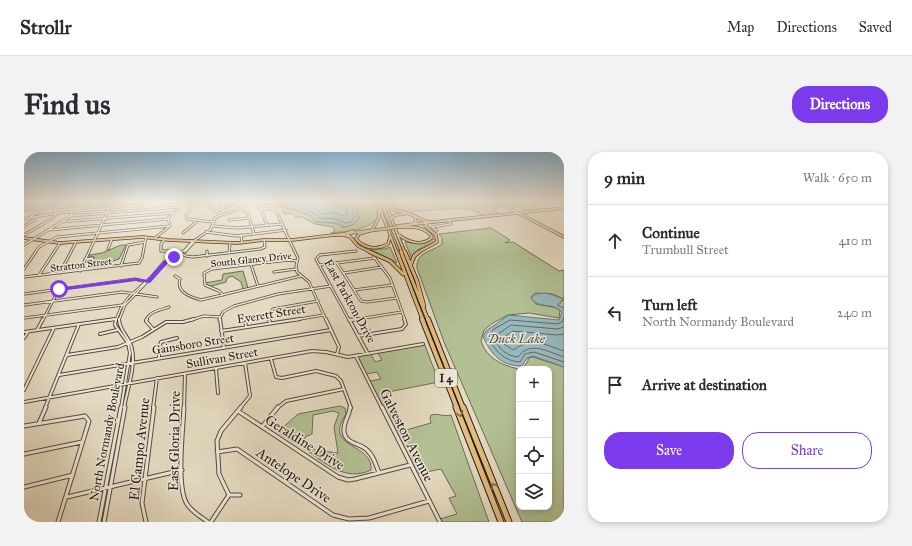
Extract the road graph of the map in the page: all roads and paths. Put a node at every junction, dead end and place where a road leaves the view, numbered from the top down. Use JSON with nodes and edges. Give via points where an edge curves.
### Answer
{"nodes":[{"id":1,"x":35,"y":218,"type":"edge"},
{"id":2,"x":53,"y":218,"type":"edge"},
{"id":3,"x":66,"y":218,"type":"edge"},
{"id":4,"x":112,"y":218,"type":"edge"},
{"id":5,"x":186,"y":218,"type":"edge"},
{"id":6,"x":215,"y":218,"type":"edge"},
{"id":7,"x":247,"y":218,"type":"edge"},
{"id":8,"x":250,"y":218,"type":"edge"},
{"id":9,"x":264,"y":218,"type":"edge"},
{"id":10,"x":279,"y":218,"type":"edge"},
{"id":11,"x":378,"y":218,"type":"edge"},
{"id":12,"x":384,"y":218,"type":"edge"},
{"id":13,"x":389,"y":218,"type":"edge"},
{"id":14,"x":413,"y":218,"type":"edge"},
{"id":15,"x":417,"y":218,"type":"edge"},
{"id":16,"x":479,"y":218,"type":"edge"},
{"id":17,"x":529,"y":218,"type":"edge"},
{"id":18,"x":104,"y":219,"type":"junction"},
{"id":19,"x":168,"y":219,"type":"joint"},
{"id":20,"x":392,"y":219,"type":"edge"},
{"id":21,"x":229,"y":220,"type":"dead end"},
{"id":22,"x":197,"y":221,"type":"junction"},
{"id":23,"x":449,"y":221,"type":"junction"},
{"id":24,"x":60,"y":222,"type":"junction"},
{"id":25,"x":213,"y":222,"type":"junction"},
{"id":26,"x":431,"y":222,"type":"junction"},
{"id":27,"x":282,"y":224,"type":"junction"},
{"id":28,"x":427,"y":224,"type":"junction"},
{"id":29,"x":267,"y":225,"type":"junction"},
{"id":30,"x":409,"y":225,"type":"junction"},
{"id":31,"x":24,"y":226,"type":"edge"},
{"id":32,"x":101,"y":226,"type":"junction"},
{"id":33,"x":170,"y":226,"type":"junction"},
{"id":34,"x":213,"y":226,"type":"junction"},
{"id":35,"x":252,"y":227,"type":"junction"},
{"id":36,"x":397,"y":227,"type":"junction"},
{"id":37,"x":48,"y":230,"type":"junction"},
{"id":38,"x":285,"y":230,"type":"junction"},
{"id":39,"x":373,"y":230,"type":"junction"},
{"id":40,"x":353,"y":231,"type":"junction"},
{"id":41,"x":437,"y":231,"type":"dead end"},
{"id":42,"x":98,"y":232,"type":"junction"},
{"id":43,"x":206,"y":232,"type":"junction"},
{"id":44,"x":397,"y":232,"type":"junction"},
{"id":45,"x":182,"y":233,"type":"dead end"},
{"id":46,"x":347,"y":233,"type":"junction"},
{"id":47,"x":254,"y":234,"type":"junction"},
{"id":48,"x":390,"y":234,"type":"junction"},
{"id":49,"x":24,"y":235,"type":"edge"},
{"id":50,"x":241,"y":235,"type":"junction"},
{"id":51,"x":334,"y":235,"type":"junction"},
{"id":52,"x":325,"y":236,"type":"junction"},
{"id":53,"x":147,"y":237,"type":"junction"},
{"id":54,"x":564,"y":237,"type":"edge"},
{"id":55,"x":24,"y":238,"type":"edge"},
{"id":56,"x":112,"y":238,"type":"junction"},
{"id":57,"x":155,"y":238,"type":"junction"},
{"id":58,"x":351,"y":238,"type":"junction"},
{"id":59,"x":33,"y":239,"type":"junction"},
{"id":60,"x":165,"y":239,"type":"junction"},
{"id":61,"x":94,"y":240,"type":"junction"},
{"id":62,"x":195,"y":240,"type":"junction"},
{"id":63,"x":264,"y":240,"type":"junction"},
{"id":64,"x":290,"y":240,"type":"junction"},
{"id":65,"x":47,"y":242,"type":"junction"},
{"id":66,"x":76,"y":242,"type":"junction"},
{"id":67,"x":145,"y":242,"type":"junction"},
{"id":68,"x":60,"y":243,"type":"junction"},
{"id":69,"x":242,"y":243,"type":"junction"},
{"id":70,"x":230,"y":244,"type":"junction"},
{"id":71,"x":24,"y":245,"type":"edge"},
{"id":72,"x":108,"y":249,"type":"dead end"},
{"id":73,"x":207,"y":251,"type":"dead end"},
{"id":74,"x":356,"y":251,"type":"dead end"},
{"id":75,"x":181,"y":253,"type":"junction"},
{"id":76,"x":229,"y":253,"type":"junction"},
{"id":77,"x":206,"y":256,"type":"junction"},
{"id":78,"x":93,"y":258,"type":"dead end"},
{"id":79,"x":85,"y":259,"type":"junction"},
{"id":80,"x":298,"y":261,"type":"junction"},
{"id":81,"x":103,"y":263,"type":"dead end"},
{"id":82,"x":337,"y":263,"type":"junction"},
{"id":83,"x":252,"y":265,"type":"junction"},
{"id":84,"x":320,"y":265,"type":"junction"},
{"id":85,"x":121,"y":266,"type":"junction"},
{"id":86,"x":382,"y":267,"type":"junction"},
{"id":87,"x":412,"y":267,"type":"junction"},
{"id":88,"x":101,"y":268,"type":"junction"},
{"id":89,"x":24,"y":269,"type":"edge"},
{"id":90,"x":296,"y":269,"type":"junction"},
{"id":91,"x":80,"y":271,"type":"junction"},
{"id":92,"x":274,"y":272,"type":"dead end"},
{"id":93,"x":59,"y":273,"type":"junction"},
{"id":94,"x":343,"y":273,"type":"junction"},
{"id":95,"x":39,"y":276,"type":"junction"},
{"id":96,"x":175,"y":276,"type":"dead end"},
{"id":97,"x":301,"y":276,"type":"junction"},
{"id":98,"x":24,"y":277,"type":"edge"},
{"id":99,"x":406,"y":280,"type":"junction"},
{"id":100,"x":147,"y":282,"type":"junction"},
{"id":101,"x":392,"y":285,"type":"junction"},
{"id":102,"x":258,"y":286,"type":"junction"},
{"id":103,"x":331,"y":286,"type":"junction"},
{"id":104,"x":59,"y":289,"type":"junction"},
{"id":105,"x":312,"y":289,"type":"junction"},
{"id":106,"x":354,"y":290,"type":"junction"},
{"id":107,"x":134,"y":293,"type":"junction"},
{"id":108,"x":24,"y":294,"type":"edge"},
{"id":109,"x":223,"y":295,"type":"junction"},
{"id":110,"x":157,"y":297,"type":"dead end"},
{"id":111,"x":397,"y":298,"type":"junction"},
{"id":112,"x":52,"y":301,"type":"junction"},
{"id":113,"x":318,"y":301,"type":"junction"},
{"id":114,"x":24,"y":305,"type":"edge"},
{"id":115,"x":124,"y":306,"type":"junction"},
{"id":116,"x":169,"y":308,"type":"dead end"},
{"id":117,"x":402,"y":312,"type":"junction"},
{"id":118,"x":45,"y":315,"type":"junction"},
{"id":119,"x":324,"y":315,"type":"junction"},
{"id":120,"x":24,"y":318,"type":"edge"},
{"id":121,"x":220,"y":318,"type":"junction"},
{"id":122,"x":117,"y":319,"type":"junction"},
{"id":123,"x":245,"y":320,"type":"dead end"},
{"id":124,"x":349,"y":320,"type":"junction"},
{"id":125,"x":270,"y":323,"type":"junction"},
{"id":126,"x":79,"y":324,"type":"junction"},
{"id":127,"x":430,"y":326,"type":"junction"},
{"id":128,"x":246,"y":327,"type":"junction"},
{"id":129,"x":54,"y":328,"type":"junction"},
{"id":130,"x":118,"y":329,"type":"junction"},
{"id":131,"x":153,"y":329,"type":"junction"},
{"id":132,"x":37,"y":330,"type":"junction"},
{"id":133,"x":331,"y":330,"type":"junction"},
{"id":134,"x":221,"y":331,"type":"junction"},
{"id":135,"x":24,"y":332,"type":"edge"},
{"id":136,"x":28,"y":332,"type":"junction"},
{"id":137,"x":100,"y":334,"type":"dead end"},
{"id":138,"x":358,"y":336,"type":"junction"},
{"id":139,"x":24,"y":338,"type":"edge"},
{"id":140,"x":176,"y":338,"type":"dead end"},
{"id":141,"x":129,"y":342,"type":"junction"},
{"id":142,"x":423,"y":344,"type":"dead end"},
{"id":143,"x":224,"y":348,"type":"junction"},
{"id":144,"x":337,"y":354,"type":"junction"},
{"id":145,"x":368,"y":354,"type":"junction"},
{"id":146,"x":67,"y":355,"type":"junction"},
{"id":147,"x":356,"y":356,"type":"junction"},
{"id":148,"x":159,"y":358,"type":"junction"},
{"id":149,"x":271,"y":358,"type":"junction"},
{"id":150,"x":132,"y":363,"type":"junction"},
{"id":151,"x":245,"y":363,"type":"junction"},
{"id":152,"x":216,"y":368,"type":"junction"},
{"id":153,"x":185,"y":374,"type":"junction"},
{"id":154,"x":59,"y":375,"type":"junction"},
{"id":155,"x":157,"y":378,"type":"junction"},
{"id":156,"x":128,"y":384,"type":"junction"},
{"id":157,"x":24,"y":390,"type":"edge"},
{"id":158,"x":344,"y":390,"type":"junction"},
{"id":159,"x":218,"y":393,"type":"dead end"},
{"id":160,"x":50,"y":398,"type":"junction"},
{"id":161,"x":24,"y":402,"type":"edge"},
{"id":162,"x":238,"y":412,"type":"junction"},
{"id":163,"x":39,"y":423,"type":"junction"},
{"id":164,"x":24,"y":426,"type":"edge"},
{"id":165,"x":262,"y":427,"type":"junction"},
{"id":166,"x":82,"y":442,"type":"junction"},
{"id":167,"x":217,"y":452,"type":"junction"},
{"id":168,"x":24,"y":454,"type":"edge"},
{"id":169,"x":410,"y":465,"type":"junction"},
{"id":170,"x":182,"y":470,"type":"junction"},
{"id":171,"x":379,"y":473,"type":"junction"},
{"id":172,"x":73,"y":475,"type":"junction"},
{"id":173,"x":146,"y":479,"type":"junction"},
{"id":174,"x":24,"y":487,"type":"edge"},
{"id":175,"x":111,"y":487,"type":"junction"},
{"id":176,"x":106,"y":488,"type":"junction"},
{"id":177,"x":240,"y":494,"type":"dead end"},
{"id":178,"x":229,"y":495,"type":"junction"},
{"id":179,"x":67,"y":497,"type":"junction"},
{"id":180,"x":429,"y":501,"type":"junction"},
{"id":181,"x":58,"y":522,"type":"edge"},
{"id":182,"x":99,"y":522,"type":"edge"},
{"id":183,"x":104,"y":522,"type":"edge"},
{"id":184,"x":146,"y":522,"type":"edge"},
{"id":185,"x":208,"y":522,"type":"edge"},
{"id":186,"x":211,"y":522,"type":"edge"},
{"id":187,"x":440,"y":522,"type":"edge"},
{"id":188,"x":501,"y":522,"type":"edge"},
{"id":189,"x":509,"y":522,"type":"edge"}],
"edges":[{"from":1,"to":31,"type":"street"},
{"from":2,"to":49,"type":"street"},
{"from":3,"to":24,"type":"street"},
{"from":4,"to":18,"type":"street"},
{"from":5,"to":22,"type":"street"},
{"from":6,"to":25,"type":"street"},
{"from":7,"to":21,"type":"street"},
{"from":8,"to":35,"type":"street"},
{"from":9,"to":29,"type":"street"},
{"from":10,"to":27,"type":"street"},
{"from":11,"to":39,"type":"highway"},
{"from":12,"to":48,"type":"highway","number":"I 4"},
{"from":13,"to":127,"type":"highway","number":"I 4"},
{"from":14,"to":30,"type":"highway","via":[[416,221]]},
{"from":15,"to":26,"type":"highway"},
{"from":16,"to":23,"type":"main road"},
{"from":17,"to":54,"type":"main road"},
{"from":18,"to":24,"type":"street"},
{"from":18,"to":32,"type":"street"},
{"from":19,"to":32,"type":"street"},
{"from":19,"to":33,"type":"street"},
{"from":20,"to":44,"type":"highway"},
{"from":22,"to":25,"type":"street"},
{"from":22,"to":45,"type":"street"},
{"from":23,"to":26,"type":"main road"},
{"from":23,"to":28,"type":"main road"},
{"from":23,"to":41,"type":"street","via":[[451,224],[432,227]]},
{"from":24,"to":37,"type":"street"},
{"from":25,"to":34,"type":"street"},
{"from":26,"to":30,"type":"main road"},
{"from":27,"to":29,"type":"street"},
{"from":27,"to":38,"type":"street"},
{"from":28,"to":36,"type":"main road"},
{"from":28,"to":87,"type":"highway","via":[[425,226],[436,235],[437,242],[417,253],[411,261]]},
{"from":29,"to":35,"type":"street"},
{"from":30,"to":36,"type":"main road"},
{"from":32,"to":37,"type":"street"},
{"from":32,"to":42,"type":"street"},
{"from":33,"to":42,"type":"street"},
{"from":33,"to":57,"type":"street"},
{"from":34,"to":35,"type":"street"},
{"from":34,"to":43,"type":"street"},
{"from":35,"to":47,"type":"street"},
{"from":36,"to":39,"type":"main road","bridge":true},
{"from":36,"to":44,"type":"highway","via":[[420,228],[429,232],[432,237],[426,241],[413,242],[404,239]]},
{"from":37,"to":59,"type":"street"},
{"from":38,"to":47,"type":"street"},
{"from":38,"to":64,"type":"street"},
{"from":39,"to":40,"type":"main road"},
{"from":39,"to":46,"type":"main road"},
{"from":39,"to":48,"type":"highway","via":[[359,234],[356,239],[367,247],[382,247],[388,244]]},
{"from":40,"to":46,"type":"highway"},
{"from":40,"to":52,"type":"main road"},
{"from":42,"to":61,"type":"street"},
{"from":42,"to":65,"type":"street","via":[[59,236]]},
{"from":43,"to":50,"type":"street"},
{"from":43,"to":62,"type":"street"},
{"from":44,"to":87,"type":"highway"},
{"from":46,"to":51,"type":"main road"},
{"from":46,"to":58,"type":"highway"},
{"from":47,"to":50,"type":"street"},
{"from":48,"to":99,"type":"highway","number":"I 4"},
{"from":50,"to":69,"type":"street"},
{"from":51,"to":52,"type":"main road"},
{"from":51,"to":58,"type":"highway"},
{"from":52,"to":64,"type":"main road"},
{"from":53,"to":56,"type":"main road"},
{"from":53,"to":57,"type":"main road"},
{"from":53,"to":67,"type":"street"},
{"from":55,"to":59,"type":"main road"},
{"from":56,"to":61,"type":"main road"},
{"from":56,"to":72,"type":"street"},
{"from":57,"to":60,"type":"main road"},
{"from":58,"to":99,"type":"highway","via":[[358,246],[390,261]]},
{"from":59,"to":65,"type":"main road"},
{"from":59,"to":71,"type":"street"},
{"from":60,"to":62,"type":"main road"},
{"from":60,"to":75,"type":"street","via":[[160,250]]},
{"from":61,"to":66,"type":"main road"},
{"from":61,"to":79,"type":"street"},
{"from":62,"to":70,"type":"main road"},
{"from":62,"to":75,"type":"street"},
{"from":63,"to":64,"type":"main road"},
{"from":63,"to":69,"type":"main road"},
{"from":63,"to":76,"type":"street","via":[[264,248]]},
{"from":64,"to":80,"type":"street"},
{"from":65,"to":68,"type":"main road"},
{"from":65,"to":89,"type":"street","via":[[39,247]]},
{"from":66,"to":68,"type":"main road"},
{"from":66,"to":93,"type":"street"},
{"from":67,"to":85,"type":"street","via":[[128,245]]},
{"from":67,"to":85,"type":"street","name":"Stratton Street","via":[[142,258],[138,263]]},
{"from":68,"to":95,"type":"street"},
{"from":69,"to":70,"type":"main road"},
{"from":70,"to":76,"type":"street"},
{"from":73,"to":77,"type":"street"},
{"from":74,"to":84,"type":"street","name":"East Parkton Drive","via":[[317,257]]},
{"from":75,"to":77,"type":"street","via":[[191,257]]},
{"from":75,"to":100,"type":"street","via":[[163,262]]},
{"from":76,"to":77,"type":"street"},
{"from":78,"to":79,"type":"street"},
{"from":79,"to":91,"type":"street"},
{"from":80,"to":83,"type":"street","name":"South Glancy Drive"},
{"from":80,"to":90,"type":"street"},
{"from":81,"to":88,"type":"street"},
{"from":82,"to":84,"type":"street"},
{"from":82,"to":86,"type":"street","via":[[374,257]]},
{"from":82,"to":94,"type":"street"},
{"from":83,"to":102,"type":"street"},
{"from":83,"to":109,"type":"street","name":"South Glancy Drive","via":[[206,272],[203,275],[205,285],[220,291]]},
{"from":84,"to":103,"type":"street","name":"East Parkton Drive"},
{"from":85,"to":88,"type":"street","name":"Stratton Street"},
{"from":86,"to":94,"type":"street"},
{"from":86,"to":101,"type":"street"},
{"from":87,"to":127,"type":"highway"},
{"from":88,"to":91,"type":"street","name":"Stratton Street"},
{"from":90,"to":92,"type":"street"},
{"from":90,"to":97,"type":"street"},
{"from":91,"to":93,"type":"street","name":"Stratton Street"},
{"from":93,"to":95,"type":"street","name":"Stratton Street"},
{"from":94,"to":106,"type":"street"},
{"from":95,"to":98,"type":"street","name":"Stratton Street"},
{"from":96,"to":109,"type":"street","via":[[180,279],[180,290],[196,299],[206,300]]},
{"from":97,"to":102,"type":"street"},
{"from":97,"to":105,"type":"street"},
{"from":99,"to":188,"type":"highway","number":"I 4","one_way":true,"via":[[429,333]]},
{"from":100,"to":104,"type":"street","via":[[136,279]]},
{"from":100,"to":107,"type":"street"},
{"from":101,"to":106,"type":"street"},
{"from":101,"to":111,"type":"street"},
{"from":102,"to":109,"type":"street"},
{"from":103,"to":105,"type":"street"},
{"from":103,"to":124,"type":"street","name":"East Parkton Drive"},
{"from":104,"to":108,"type":"street"},
{"from":104,"to":112,"type":"street"},
{"from":105,"to":113,"type":"street"},
{"from":105,"to":121,"type":"street","via":[[278,294],[234,306],[226,310]]},
{"from":106,"to":111,"type":"street","via":[[360,300],[367,302]]},
{"from":107,"to":110,"type":"street"},
{"from":107,"to":112,"type":"street","via":[[122,292]]},
{"from":107,"to":115,"type":"street"},
{"from":111,"to":117,"type":"street"},
{"from":112,"to":114,"type":"street"},
{"from":112,"to":118,"type":"street"},
{"from":113,"to":119,"type":"street"},
{"from":113,"to":125,"type":"street","via":[[273,310],[268,315]]},
{"from":115,"to":118,"type":"street"},
{"from":115,"to":122,"type":"street"},
{"from":116,"to":131,"type":"street","via":[[153,312],[146,318]]},
{"from":117,"to":124,"type":"street"},
{"from":117,"to":138,"type":"street","via":[[406,324],[403,328]]},
{"from":118,"to":120,"type":"street"},
{"from":118,"to":132,"type":"street"},
{"from":119,"to":125,"type":"street","name":"Everett Street"},
{"from":119,"to":133,"type":"street"},
{"from":121,"to":131,"type":"street","via":[[204,316],[183,322],[166,322]]},
{"from":121,"to":134,"type":"street"},
{"from":122,"to":126,"type":"street"},
{"from":122,"to":130,"type":"street","via":[[115,323]]},
{"from":123,"to":128,"type":"street"},
{"from":124,"to":138,"type":"street","name":"East Parkton Drive"},
{"from":125,"to":128,"type":"street","name":"Everett Street"},
{"from":126,"to":129,"type":"street"},
{"from":126,"to":146,"type":"street"},
{"from":189,"to":127,"type":"highway","number":"I 4","one_way":true},
{"from":128,"to":134,"type":"street","name":"Everett Street"},
{"from":129,"to":132,"type":"street"},
{"from":129,"to":157,"type":"street"},
{"from":130,"to":137,"type":"street"},
{"from":130,"to":141,"type":"street"},
{"from":131,"to":141,"type":"street"},
{"from":132,"to":136,"type":"street"},
{"from":133,"to":143,"type":"street","name":"Gainsboro Street"},
{"from":133,"to":144,"type":"street","via":[[339,347]]},
{"from":134,"to":143,"type":"street"},
{"from":135,"to":136,"type":"street"},
{"from":136,"to":139,"type":"street"},
{"from":138,"to":145,"type":"street","name":"East Parkton Drive"},
{"from":140,"to":148,"type":"street","via":[[161,342]]},
{"from":141,"to":146,"type":"street","via":[[118,347]]},
{"from":141,"to":150,"type":"street","name":"North Normandy Boulevard","via":[[133,351]]},
{"from":142,"to":145,"type":"street","name":"Sullivan Street"},
{"from":143,"to":148,"type":"street","name":"Gainsboro Street"},
{"from":144,"to":147,"type":"street","name":"Sullivan Street"},
{"from":144,"to":149,"type":"street","name":"Sullivan Street","via":[[312,351]]},
{"from":145,"to":147,"type":"street","name":"Sullivan Street"},
{"from":146,"to":154,"type":"street"},
{"from":147,"to":169,"type":"street","name":"Galveston Avenue"},
{"from":148,"to":150,"type":"street","name":"Gainsboro Street"},
{"from":149,"to":151,"type":"street","name":"Sullivan Street"},
{"from":149,"to":158,"type":"street","via":[[276,377],[320,371],[336,376]]},
{"from":150,"to":154,"type":"street","name":"Gainsboro Street"},
{"from":150,"to":156,"type":"street","name":"North Normandy Boulevard"},
{"from":151,"to":152,"type":"street","name":"Sullivan Street"},
{"from":151,"to":162,"type":"street","via":[[250,396]]},
{"from":152,"to":153,"type":"street","name":"Sullivan Street"},
{"from":152,"to":159,"type":"street"},
{"from":153,"to":155,"type":"street","name":"Sullivan Street"},
{"from":153,"to":170,"type":"street","name":"East Gloria Drive"},
{"from":154,"to":160,"type":"street"},
{"from":155,"to":156,"type":"street","name":"Sullivan Street"},
{"from":155,"to":173,"type":"street","name":"El Campo Avenue"},
{"from":156,"to":160,"type":"street","name":"Sullivan Street"},
{"from":156,"to":175,"type":"street","name":"North Normandy Boulevard"},
{"from":156,"to":176,"type":"street","name":"North Normandy Boulevard"},
{"from":158,"to":165,"type":"street","via":[[286,401],[280,404]]},
{"from":158,"to":171,"type":"street","via":[[351,408],[343,424],[344,434],[350,442],[366,449]]},
{"from":160,"to":161,"type":"street","name":"Sullivan Street"},
{"from":160,"to":163,"type":"street"},
{"from":162,"to":165,"type":"street","name":"Geraldine Drive"},
{"from":162,"to":167,"type":"street","via":[[221,431],[217,441]]},
{"from":163,"to":164,"type":"street"},
{"from":163,"to":166,"type":"street","via":[[85,416],[89,421]]},
{"from":165,"to":171,"type":"street","name":"Geraldine Drive","via":[[338,477],[348,480]]},
{"from":166,"to":168,"type":"street"},
{"from":166,"to":172,"type":"street"},
{"from":167,"to":178,"type":"street","via":[[219,474]]},
{"from":167,"to":180,"type":"street","name":"Antelope Drive","via":[[237,449],[328,511],[349,519],[369,518]]},
{"from":169,"to":171,"type":"street","name":"Geraldine Drive"},
{"from":169,"to":180,"type":"street","name":"Galveston Avenue"},
{"from":170,"to":173,"type":"street"},
{"from":170,"to":185,"type":"street","name":"East Gloria Drive","via":[[183,499]]},
{"from":172,"to":174,"type":"street"},
{"from":172,"to":179,"type":"street"},
{"from":173,"to":175,"type":"street"},
{"from":173,"to":184,"type":"street","name":"El Campo Avenue","via":[[142,503]]},
{"from":175,"to":176,"type":"street"},
{"from":175,"to":183,"type":"street","name":"North Normandy Boulevard"},
{"from":176,"to":179,"type":"street"},
{"from":176,"to":182,"type":"street","name":"North Normandy Boulevard"},
{"from":177,"to":178,"type":"street"},
{"from":178,"to":186,"type":"street"},
{"from":179,"to":181,"type":"street"},
{"from":180,"to":187,"type":"street","name":"Galveston Avenue"}]}
